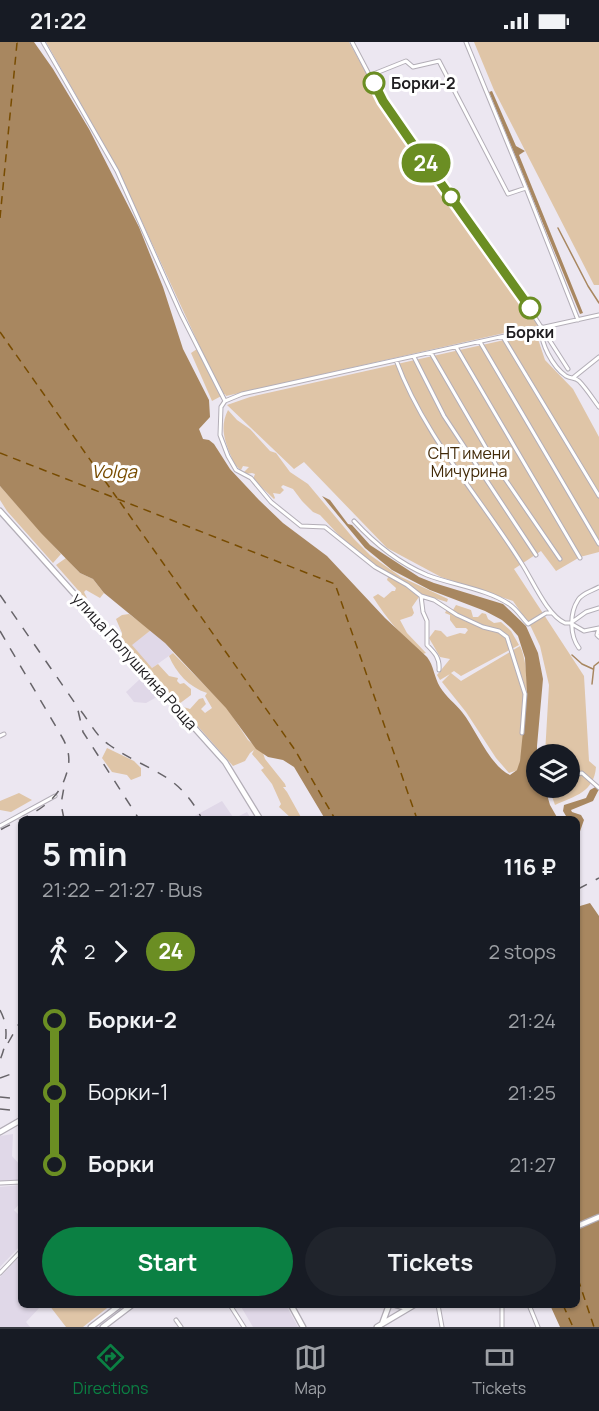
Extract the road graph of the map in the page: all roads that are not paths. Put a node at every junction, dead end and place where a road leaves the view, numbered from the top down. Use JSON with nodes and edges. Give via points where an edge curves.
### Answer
{"nodes":[{"id":1,"x":43,"y":42,"type":"edge"},
{"id":2,"x":352,"y":42,"type":"edge"},
{"id":3,"x":466,"y":42,"type":"edge"},
{"id":4,"x":370,"y":75,"type":"junction"},
{"id":5,"x":526,"y":188,"type":"junction"},
{"id":6,"x":599,"y":315,"type":"edge"},
{"id":7,"x":578,"y":320,"type":"junction"},
{"id":8,"x":543,"y":327,"type":"junction"},
{"id":9,"x":503,"y":337,"type":"junction"},
{"id":10,"x":480,"y":342,"type":"junction"},
{"id":11,"x":456,"y":347,"type":"junction"},
{"id":12,"x":431,"y":353,"type":"junction"},
{"id":13,"x":414,"y":357,"type":"junction"},
{"id":14,"x":599,"y":357,"type":"edge"},
{"id":15,"x":396,"y":360,"type":"junction"},
{"id":16,"x":568,"y":369,"type":"dead end"},
{"id":17,"x":574,"y":377,"type":"junction"},
{"id":18,"x":225,"y":401,"type":"junction"},
{"id":19,"x":599,"y":407,"type":"edge"},
{"id":20,"x":599,"y":496,"type":"edge"},
{"id":21,"x":0,"y":511,"type":"edge"},
{"id":22,"x":354,"y":520,"type":"dead end"},
{"id":23,"x":599,"y":544,"type":"edge"},
{"id":24,"x":536,"y":555,"type":"dead end"},
{"id":25,"x":580,"y":558,"type":"dead end"},
{"id":26,"x":560,"y":559,"type":"dead end"},
{"id":27,"x":599,"y":587,"type":"edge"},
{"id":28,"x":421,"y":596,"type":"junction"},
{"id":29,"x":599,"y":608,"type":"edge"},
{"id":30,"x":552,"y":613,"type":"junction"},
{"id":31,"x":572,"y":623,"type":"junction"},
{"id":32,"x":599,"y":628,"type":"edge"},
{"id":33,"x":599,"y":637,"type":"edge"},
{"id":34,"x":579,"y":648,"type":"dead end"},
{"id":35,"x":439,"y":670,"type":"dead end"},
{"id":36,"x":522,"y":733,"type":"dead end"},
{"id":37,"x":580,"y":773,"type":"edge"},
{"id":38,"x":597,"y":787,"type":"edge"},
{"id":39,"x":55,"y":796,"type":"dead end"},
{"id":40,"x":18,"y":816,"type":"edge"},
{"id":41,"x":18,"y":816,"type":"edge"},
{"id":42,"x":258,"y":816,"type":"edge"},
{"id":43,"x":0,"y":826,"type":"edge"},
{"id":44,"x":18,"y":1122,"type":"edge"},
{"id":45,"x":0,"y":1132,"type":"edge"},
{"id":46,"x":18,"y":1182,"type":"edge"},
{"id":47,"x":0,"y":1183,"type":"edge"},
{"id":48,"x":599,"y":1217,"type":"edge"},
{"id":49,"x":580,"y":1225,"type":"edge"},
{"id":50,"x":18,"y":1254,"type":"edge"},
{"id":51,"x":0,"y":1273,"type":"edge"},
{"id":52,"x":116,"y":1308,"type":"edge"},
{"id":53,"x":128,"y":1308,"type":"edge"},
{"id":54,"x":232,"y":1308,"type":"edge"},
{"id":55,"x":293,"y":1308,"type":"edge"},
{"id":56,"x":388,"y":1308,"type":"edge"},
{"id":57,"x":409,"y":1308,"type":"edge"},
{"id":58,"x":439,"y":1308,"type":"edge"},
{"id":59,"x":502,"y":1308,"type":"edge"},
{"id":60,"x":530,"y":1308,"type":"edge"},
{"id":61,"x":176,"y":1320,"type":"dead end"},
{"id":62,"x":382,"y":1325,"type":"edge"},
{"id":63,"x":91,"y":1327,"type":"edge"},
{"id":64,"x":103,"y":1327,"type":"edge"},
{"id":65,"x":181,"y":1327,"type":"edge"},
{"id":66,"x":244,"y":1327,"type":"edge"},
{"id":67,"x":303,"y":1327,"type":"edge"},
{"id":68,"x":377,"y":1327,"type":"edge"},
{"id":69,"x":442,"y":1327,"type":"edge"},
{"id":70,"x":502,"y":1327,"type":"edge"},
{"id":71,"x":538,"y":1327,"type":"edge"}],
"edges":[{"from":1,"to":18,"type":"street","via":[[117,171]]},
{"from":2,"to":4,"type":"street"},
{"from":3,"to":5,"type":"street"},
{"from":4,"to":5,"type":"street","via":[[406,61],[413,67],[439,61],[508,194]]},
{"from":4,"to":8,"type":"street","via":[[390,111]]},
{"from":5,"to":7,"type":"street"},
{"from":6,"to":7,"type":"street"},
{"from":7,"to":8,"type":"street"},
{"from":8,"to":9,"type":"street"},
{"from":8,"to":16,"type":"street"},
{"from":8,"to":17,"type":"street","via":[[542,338],[549,354],[566,375]]},
{"from":9,"to":10,"type":"street"},
{"from":9,"to":20,"type":"street"},
{"from":10,"to":11,"type":"street"},
{"from":10,"to":23,"type":"street"},
{"from":11,"to":12,"type":"street"},
{"from":11,"to":25,"type":"street"},
{"from":12,"to":13,"type":"street"},
{"from":12,"to":26,"type":"street","via":[[499,470]]},
{"from":13,"to":15,"type":"street"},
{"from":13,"to":24,"type":"street","via":[[444,416]]},
{"from":14,"to":17,"type":"street"},
{"from":15,"to":18,"type":"street"},
{"from":15,"to":30,"type":"street","via":[[441,447]]},
{"from":17,"to":19,"type":"street"},
{"from":18,"to":28,"type":"street","via":[[221,407],[220,435],[236,470],[251,478],[271,502],[301,526],[325,527],[375,567]]},
{"from":21,"to":42,"type":"main road","name":"улица Полушкина Роща","via":[[225,762]]},
{"from":22,"to":30,"type":"street","via":[[372,541],[406,564],[500,599],[528,624]]},
{"from":27,"to":31,"type":"street","via":[[578,599]]},
{"from":28,"to":35,"type":"street","via":[[427,645],[436,654]]},
{"from":28,"to":36,"type":"street","via":[[507,637],[525,694]]},
{"from":29,"to":31,"type":"street"},
{"from":30,"to":31,"type":"street","via":[[562,622]]},
{"from":31,"to":32,"type":"street","via":[[584,631]]},
{"from":31,"to":34,"type":"street"},
{"from":32,"to":33,"type":"street"},
{"from":37,"to":38,"type":"street"},
{"from":39,"to":41,"type":"street"},
{"from":40,"to":43,"type":"street"},
{"from":44,"to":45,"type":"main road"},
{"from":46,"to":47,"type":"street"},
{"from":48,"to":49,"type":"main road"},
{"from":50,"to":51,"type":"street"},
{"from":52,"to":63,"type":"main road"},
{"from":53,"to":64,"type":"main road"},
{"from":54,"to":66,"type":"street"},
{"from":55,"to":67,"type":"main road"},
{"from":56,"to":62,"type":"main road"},
{"from":57,"to":62,"type":"main road"},
{"from":58,"to":69,"type":"street"},
{"from":59,"to":70,"type":"street"},
{"from":60,"to":71,"type":"street"},
{"from":61,"to":65,"type":"street"},
{"from":62,"to":68,"type":"main road"}]}
